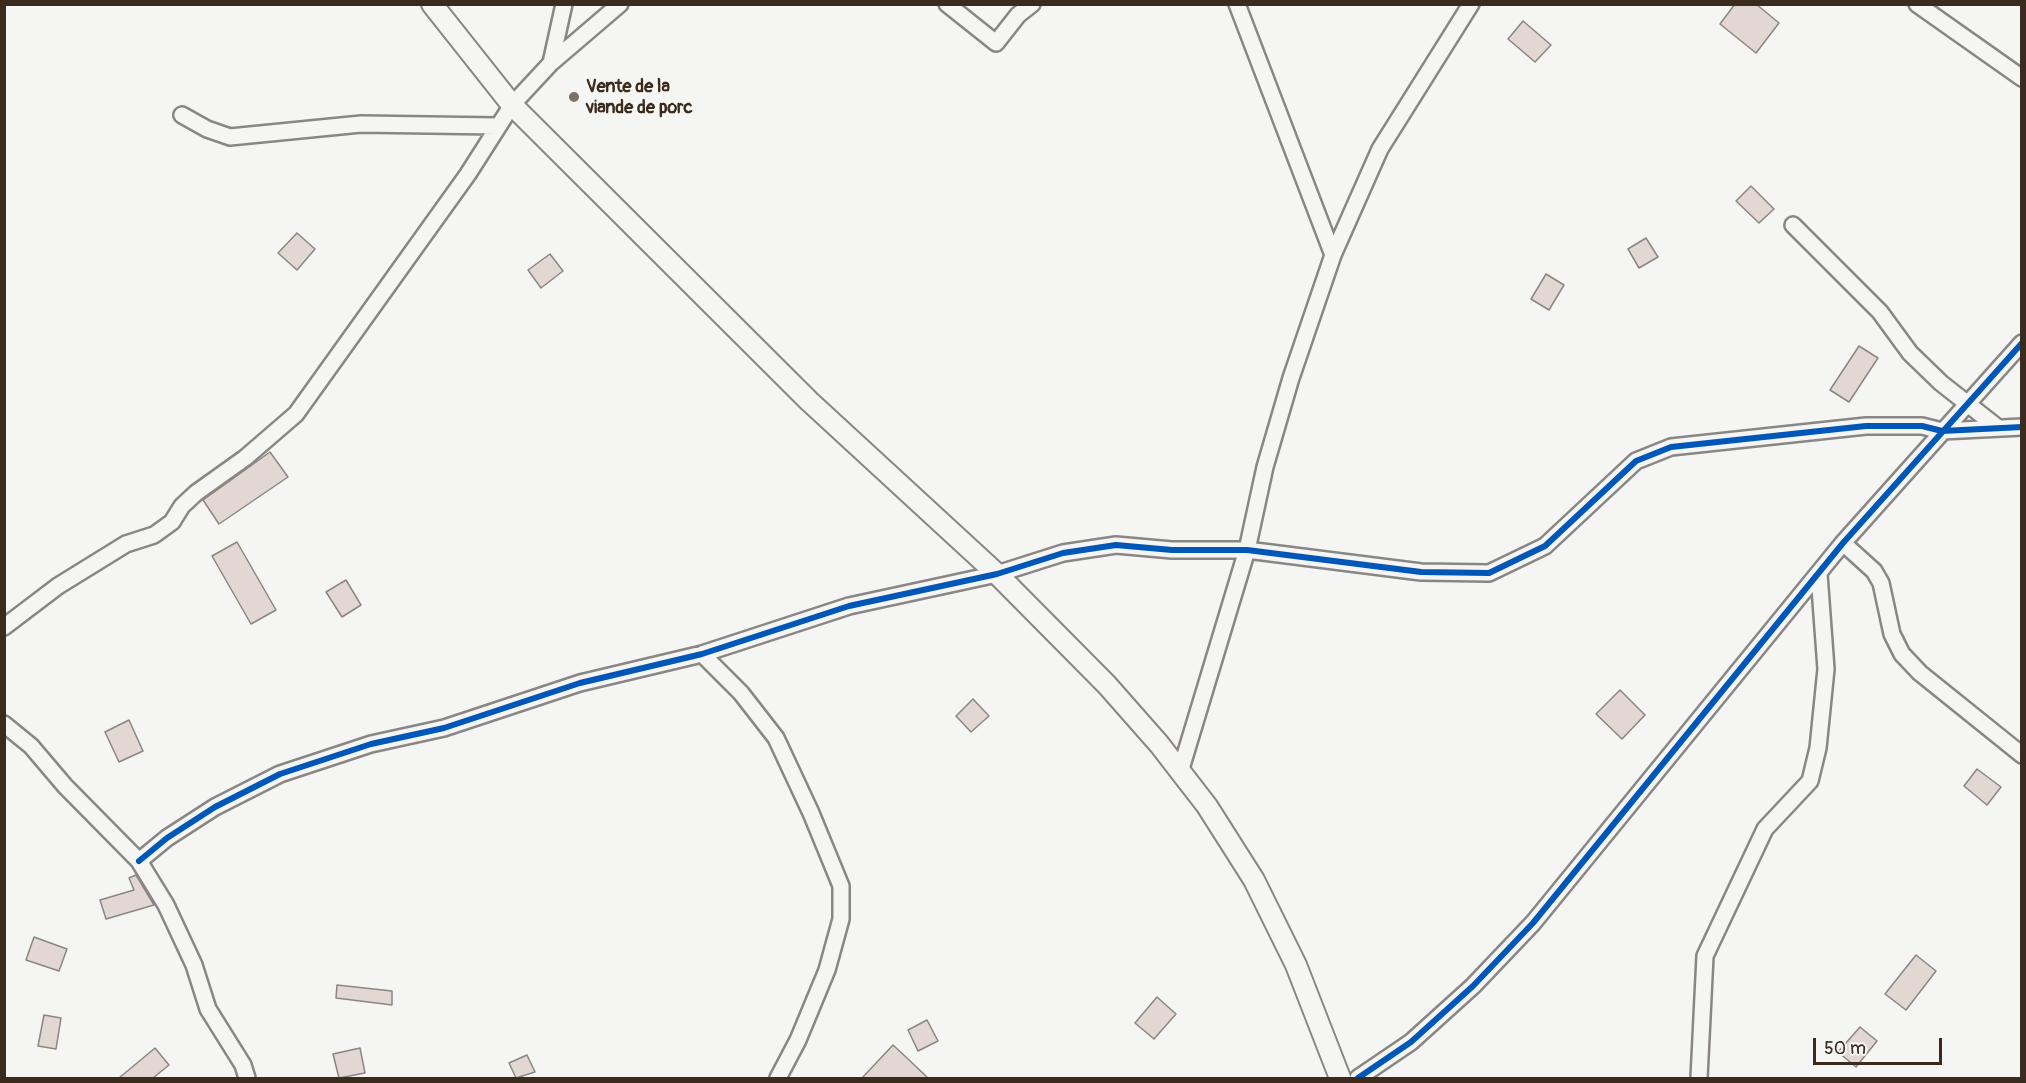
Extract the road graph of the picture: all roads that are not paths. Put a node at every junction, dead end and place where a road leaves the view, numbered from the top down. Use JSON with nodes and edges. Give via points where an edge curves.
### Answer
{"nodes":[{"id":1,"x":432,"y":4,"type":"edge"},
{"id":2,"x":564,"y":4,"type":"edge"},
{"id":3,"x":620,"y":4,"type":"edge"},
{"id":4,"x":946,"y":4,"type":"edge"},
{"id":5,"x":1032,"y":4,"type":"edge"},
{"id":6,"x":1237,"y":4,"type":"edge"},
{"id":7,"x":1471,"y":4,"type":"edge"},
{"id":8,"x":1917,"y":4,"type":"edge"},
{"id":9,"x":551,"y":63,"type":"junction"},
{"id":10,"x":2022,"y":78,"type":"edge"},
{"id":11,"x":512,"y":105,"type":"junction"},
{"id":12,"x":182,"y":115,"type":"dead end"},
{"id":13,"x":497,"y":126,"type":"junction"},
{"id":14,"x":1793,"y":225,"type":"dead end"},
{"id":15,"x":1333,"y":255,"type":"junction"},
{"id":16,"x":2022,"y":343,"type":"edge"},
{"id":17,"x":1969,"y":405,"type":"junction"},
{"id":18,"x":1997,"y":427,"type":"junction"},
{"id":19,"x":2022,"y":427,"type":"edge"},
{"id":20,"x":1942,"y":431,"type":"junction"},
{"id":21,"x":1844,"y":543,"type":"junction"},
{"id":22,"x":1247,"y":550,"type":"junction"},
{"id":23,"x":998,"y":573,"type":"junction"},
{"id":24,"x":1819,"y":574,"type":"junction"},
{"id":25,"x":4,"y":627,"type":"edge"},
{"id":26,"x":702,"y":654,"type":"junction"},
{"id":27,"x":4,"y":724,"type":"edge"},
{"id":28,"x":2022,"y":735,"type":"edge"},
{"id":29,"x":2019,"y":752,"type":"edge"},
{"id":30,"x":1180,"y":772,"type":"junction"},
{"id":31,"x":139,"y":861,"type":"junction"},
{"id":32,"x":247,"y":1078,"type":"edge"},
{"id":33,"x":778,"y":1078,"type":"edge"},
{"id":34,"x":1340,"y":1078,"type":"edge"},
{"id":35,"x":1358,"y":1078,"type":"edge"},
{"id":36,"x":1700,"y":1078,"type":"edge"}],
"edges":[{"from":1,"to":11,"type":"main road"},
{"from":2,"to":9,"type":"street"},
{"from":3,"to":9,"type":"street"},
{"from":4,"to":5,"type":"street","via":[[996,43]]},
{"from":6,"to":15,"type":"street"},
{"from":7,"to":15,"type":"street","via":[[1380,149]]},
{"from":8,"to":10,"type":"street"},
{"from":9,"to":11,"type":"street"},
{"from":11,"to":13,"type":"street"},
{"from":11,"to":23,"type":"main road","via":[[809,401]]},
{"from":12,"to":13,"type":"street","via":[[230,137],[361,124]]},
{"from":13,"to":25,"type":"street","via":[[468,174],[296,414],[196,493],[172,522],[154,535],[126,544],[58,586]]},
{"from":14,"to":17,"type":"street","via":[[1880,312],[1910,353]]},
{"from":15,"to":22,"type":"street","via":[[1284,400]]},
{"from":16,"to":17,"type":"street"},
{"from":17,"to":18,"type":"street"},
{"from":17,"to":20,"type":"street"},
{"from":18,"to":19,"type":"street"},
{"from":18,"to":20,"type":"street"},
{"from":20,"to":21,"type":"street"},
{"from":20,"to":22,"type":"street","via":[[1922,426],[1866,426],[1671,447],[1655,452],[1636,461],[1545,546],[1489,573],[1421,572]]},
{"from":21,"to":24,"type":"street"},
{"from":21,"to":29,"type":"street","via":[[1874,571],[1881,584],[1892,634],[1902,654],[1920,673]]},
{"from":22,"to":23,"type":"street","via":[[1116,545],[1063,553]]},
{"from":22,"to":30,"type":"street"},
{"from":23,"to":26,"type":"street","via":[[849,606]]},
{"from":23,"to":30,"type":"main road","via":[[1107,685]]},
{"from":24,"to":35,"type":"street","via":[[1533,923],[1473,986],[1411,1042]]},
{"from":24,"to":36,"type":"street","via":[[1826,669],[1818,748],[1810,781],[1765,829],[1705,956]]},
{"from":26,"to":31,"type":"street","via":[[580,683],[444,728],[371,744],[280,774],[215,807]]},
{"from":26,"to":33,"type":"street","via":[[741,693],[776,738],[840,886],[841,919],[827,970]]},
{"from":27,"to":31,"type":"street","via":[[32,746],[65,786]]},
{"from":28,"to":29,"type":"street"},
{"from":30,"to":34,"type":"main road","via":[[1207,806],[1254,880],[1296,964]]},
{"from":31,"to":32,"type":"street","via":[[194,965],[208,1010]]}]}
